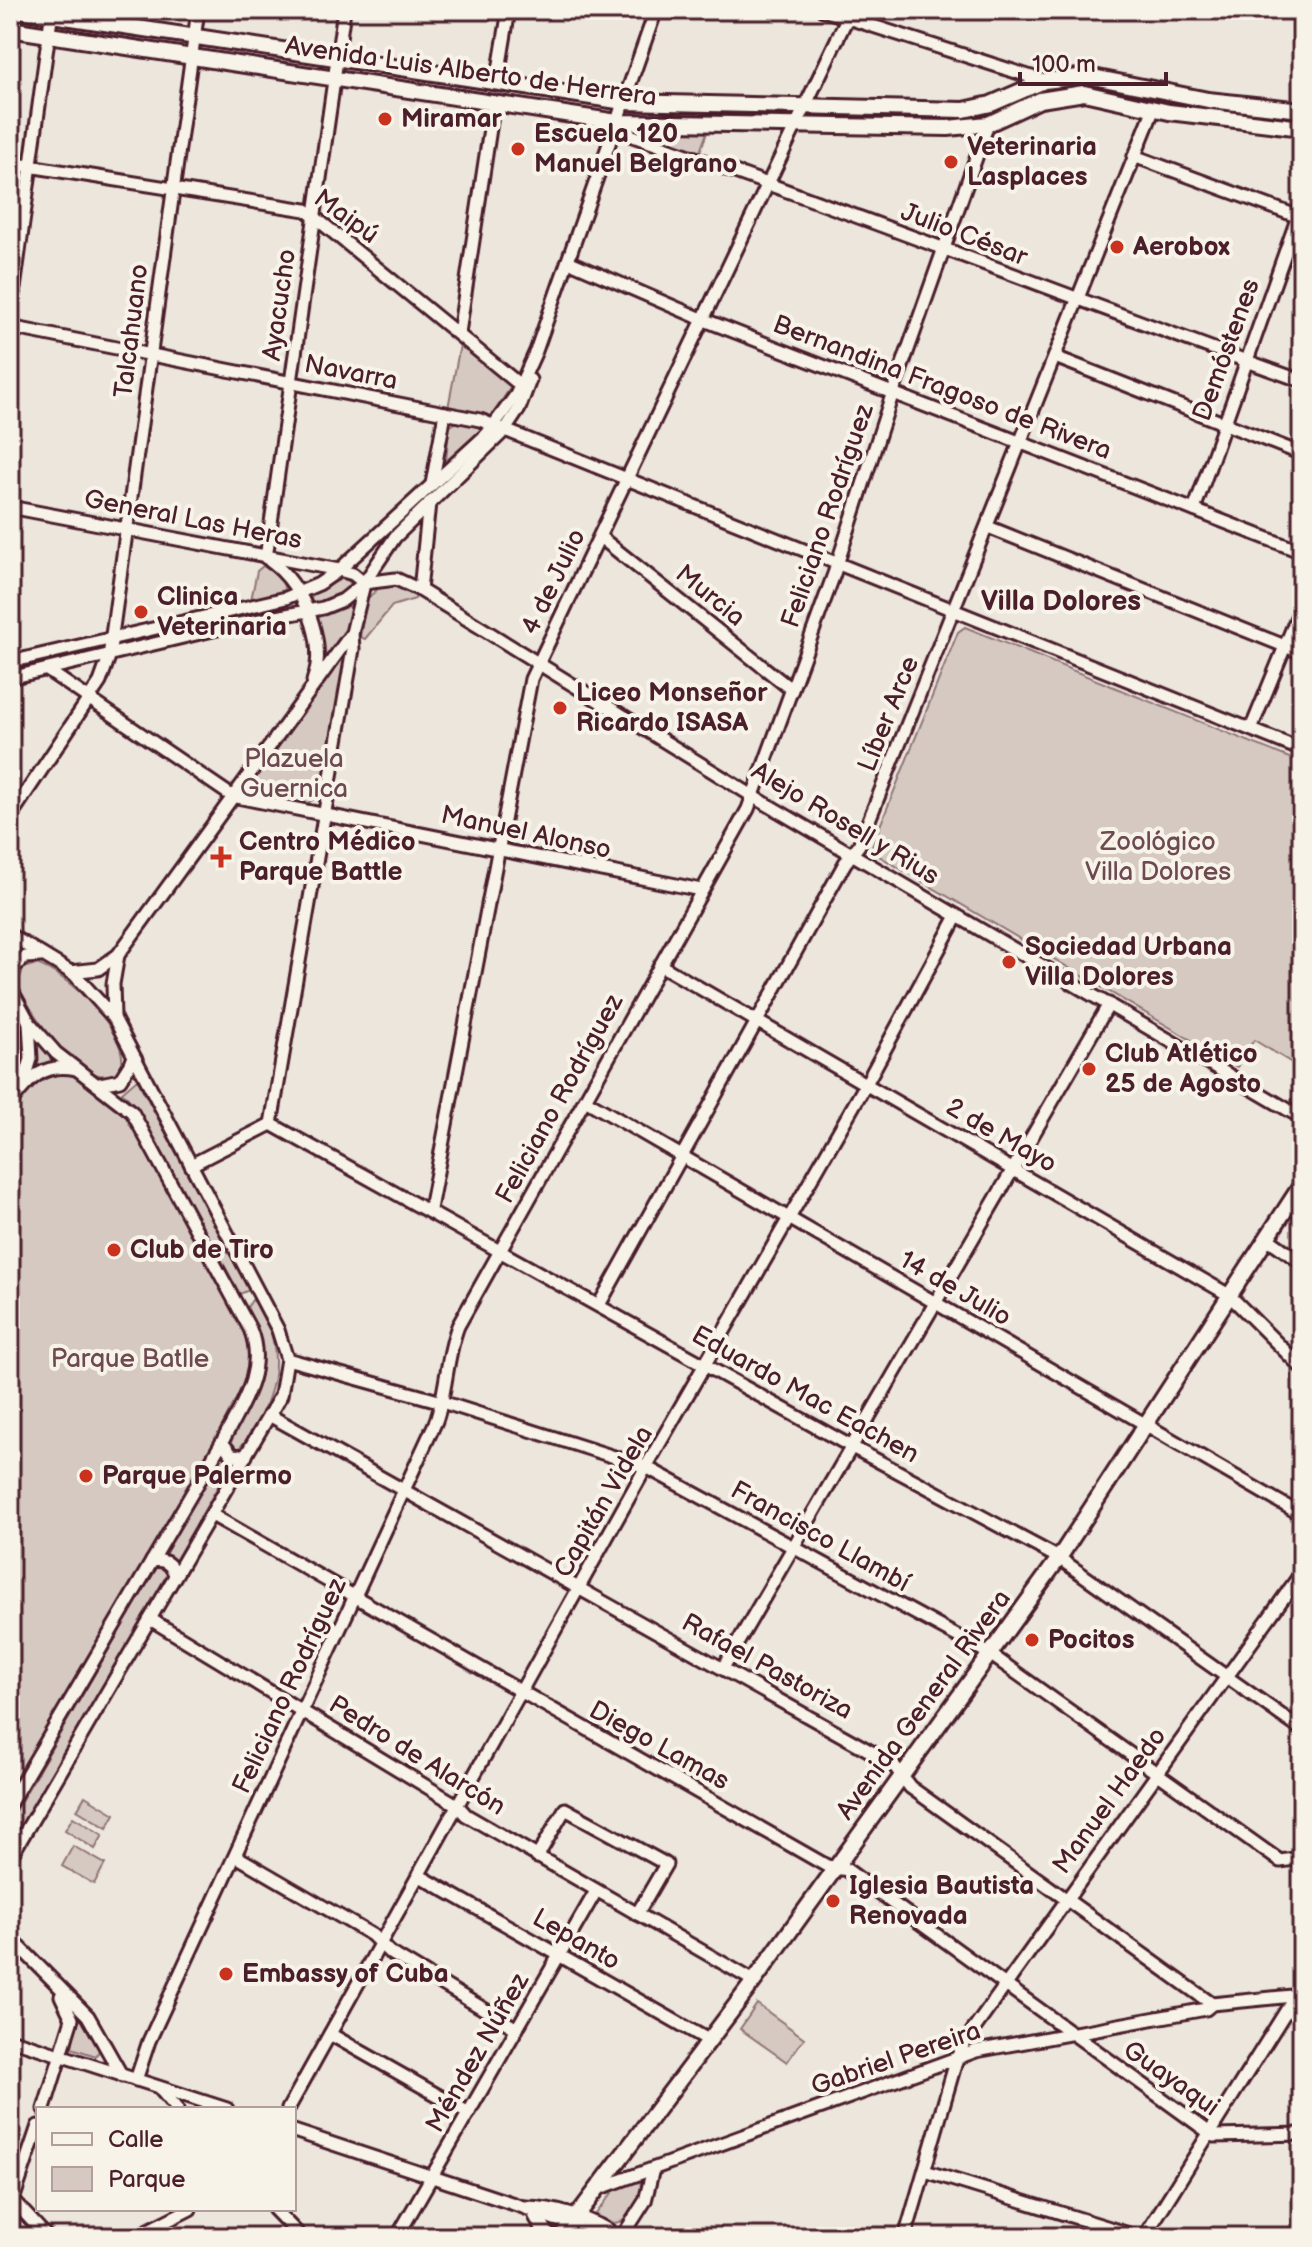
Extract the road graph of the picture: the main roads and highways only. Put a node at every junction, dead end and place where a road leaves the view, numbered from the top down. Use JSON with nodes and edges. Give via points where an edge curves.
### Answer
{"nodes":[{"id":1,"x":19,"y":10,"type":"edge"},
{"id":2,"x":51,"y":12,"type":"edge"},
{"id":3,"x":10,"y":29,"type":"edge"},
{"id":4,"x":1302,"y":110,"type":"edge"},
{"id":5,"x":1302,"y":128,"type":"edge"},
{"id":6,"x":1302,"y":1184,"type":"edge"},
{"id":7,"x":530,"y":2211,"type":"road end"},
{"id":8,"x":569,"y":2227,"type":"edge"},
{"id":9,"x":548,"y":2237,"type":"edge"}],
"edges":[{"from":1,"to":2,"type":"main road","name":"Avenida Luis Alberto de Herrera"},
{"from":2,"to":4,"type":"main road","name":"Avenida Luis Alberto de Herrera","via":[[624,102],[964,110],[1044,81],[1088,76],[1208,100]]},
{"from":3,"to":5,"type":"main road","name":"Avenida Luis Alberto de Herrera","via":[[617,122],[919,129],[988,124],[1040,100],[1096,93],[1154,108]]},
{"from":6,"to":8,"type":"main road","name":"Avenida General Rivera","via":[[1059,1558]]},
{"from":7,"to":9,"type":"main road"}]}
